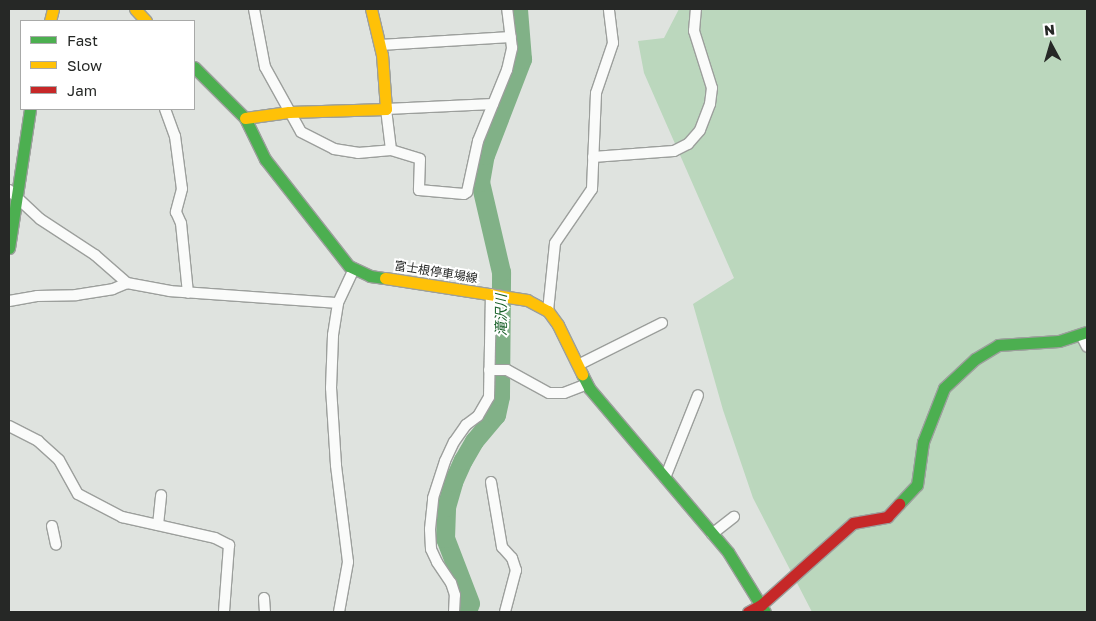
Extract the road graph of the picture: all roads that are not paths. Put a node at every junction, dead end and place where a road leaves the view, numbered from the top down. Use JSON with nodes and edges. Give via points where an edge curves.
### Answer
{"nodes":[{"id":1,"x":254,"y":9,"type":"edge"},
{"id":2,"x":371,"y":9,"type":"edge"},
{"id":3,"x":507,"y":9,"type":"edge"},
{"id":4,"x":609,"y":9,"type":"edge"},
{"id":5,"x":696,"y":9,"type":"edge"},
{"id":6,"x":511,"y":37,"type":"junction"},
{"id":7,"x":380,"y":45,"type":"junction"},
{"id":8,"x":195,"y":68,"type":"edge"},
{"id":9,"x":492,"y":104,"type":"junction"},
{"id":10,"x":30,"y":110,"type":"edge"},
{"id":11,"x":165,"y":110,"type":"edge"},
{"id":12,"x":386,"y":110,"type":"junction"},
{"id":13,"x":288,"y":112,"type":"junction"},
{"id":14,"x":246,"y":118,"type":"junction"},
{"id":15,"x":391,"y":150,"type":"junction"},
{"id":16,"x":593,"y":157,"type":"junction"},
{"id":17,"x":12,"y":194,"type":"edge"},
{"id":18,"x":9,"y":248,"type":"edge"},
{"id":19,"x":354,"y":269,"type":"junction"},
{"id":20,"x":127,"y":283,"type":"junction"},
{"id":21,"x":188,"y":293,"type":"junction"},
{"id":22,"x":491,"y":294,"type":"junction"},
{"id":23,"x":9,"y":301,"type":"edge"},
{"id":24,"x":338,"y":303,"type":"junction"},
{"id":25,"x":548,"y":311,"type":"junction"},
{"id":26,"x":662,"y":323,"type":"dead end"},
{"id":27,"x":1084,"y":333,"type":"edge"},
{"id":28,"x":1087,"y":347,"type":"edge"},
{"id":29,"x":578,"y":365,"type":"junction"},
{"id":30,"x":489,"y":370,"type":"junction"},
{"id":31,"x":587,"y":384,"type":"junction"},
{"id":32,"x":698,"y":395,"type":"dead end"},
{"id":33,"x":9,"y":426,"type":"edge"},
{"id":34,"x":665,"y":478,"type":"junction"},
{"id":35,"x":492,"y":482,"type":"dead end"},
{"id":36,"x":161,"y":495,"type":"dead end"},
{"id":37,"x":734,"y":517,"type":"dead end"},
{"id":38,"x":52,"y":526,"type":"dead end"},
{"id":39,"x":158,"y":526,"type":"junction"},
{"id":40,"x":712,"y":534,"type":"junction"},
{"id":41,"x":56,"y":545,"type":"dead end"},
{"id":42,"x":264,"y":598,"type":"dead end"},
{"id":43,"x":763,"y":609,"type":"edge"},
{"id":44,"x":224,"y":612,"type":"edge"},
{"id":45,"x":264,"y":612,"type":"edge"},
{"id":46,"x":339,"y":612,"type":"edge"},
{"id":47,"x":454,"y":612,"type":"edge"},
{"id":48,"x":505,"y":612,"type":"edge"},
{"id":49,"x":748,"y":612,"type":"edge"}],
"edges":[{"from":1,"to":13,"type":"street","via":[[265,67]]},
{"from":2,"to":7,"type":"street"},
{"from":3,"to":6,"type":"street"},
{"from":4,"to":16,"type":"street","via":[[614,42],[596,94]]},
{"from":5,"to":16,"type":"street","via":[[694,31],[712,88],[700,130],[688,144],[674,151]]},
{"from":6,"to":7,"type":"street"},
{"from":6,"to":9,"type":"street","via":[[507,70]]},
{"from":7,"to":12,"type":"street"},
{"from":8,"to":14,"type":"street","name":"富士根停車場線"},
{"from":9,"to":12,"type":"street"},
{"from":9,"to":15,"type":"street","via":[[464,194],[419,190],[420,158]]},
{"from":10,"to":17,"type":"street"},
{"from":11,"to":21,"type":"street","via":[[175,136],[182,189],[176,212],[181,223]]},
{"from":12,"to":13,"type":"street"},
{"from":12,"to":15,"type":"street"},
{"from":13,"to":14,"type":"street"},
{"from":13,"to":15,"type":"street","via":[[301,132],[334,149],[358,153]]},
{"from":14,"to":19,"type":"street","name":"富士根停車場線","via":[[265,159]]},
{"from":16,"to":25,"type":"street","via":[[592,188],[555,243]]},
{"from":17,"to":18,"type":"street"},
{"from":17,"to":20,"type":"street","via":[[66,238],[95,255]]},
{"from":19,"to":22,"type":"street","name":"富士根停車場線","via":[[370,276]]},
{"from":19,"to":24,"type":"street"},
{"from":20,"to":21,"type":"street"},
{"from":20,"to":23,"type":"street","via":[[76,295]]},
{"from":21,"to":24,"type":"street"},
{"from":22,"to":25,"type":"street","name":"富士根停車場線","via":[[527,300]]},
{"from":22,"to":30,"type":"street"},
{"from":24,"to":46,"type":"street","via":[[331,388],[336,465],[348,562]]},
{"from":25,"to":29,"type":"street"},
{"from":26,"to":29,"type":"street"},
{"from":27,"to":28,"type":"street"},
{"from":27,"to":43,"type":"street","via":[[1059,341],[998,345],[975,359],[944,388],[922,442],[916,485],[886,516],[853,523]]},
{"from":29,"to":31,"type":"street"},
{"from":30,"to":31,"type":"street","via":[[507,370],[549,393],[564,393]]},
{"from":30,"to":47,"type":"street","via":[[490,397],[454,442],[433,498],[431,549],[451,583],[455,595]]},
{"from":31,"to":34,"type":"street"},
{"from":32,"to":34,"type":"street"},
{"from":33,"to":39,"type":"street","via":[[38,441],[59,460],[78,494],[122,517]]},
{"from":34,"to":40,"type":"street"},
{"from":35,"to":48,"type":"street","via":[[502,547],[512,558],[516,570]]},
{"from":36,"to":39,"type":"street"},
{"from":37,"to":40,"type":"street"},
{"from":38,"to":41,"type":"street"},
{"from":39,"to":44,"type":"street","via":[[215,538],[230,545]]},
{"from":40,"to":43,"type":"street","via":[[740,569]]},
{"from":42,"to":45,"type":"street"},
{"from":43,"to":49,"type":"street"}]}
